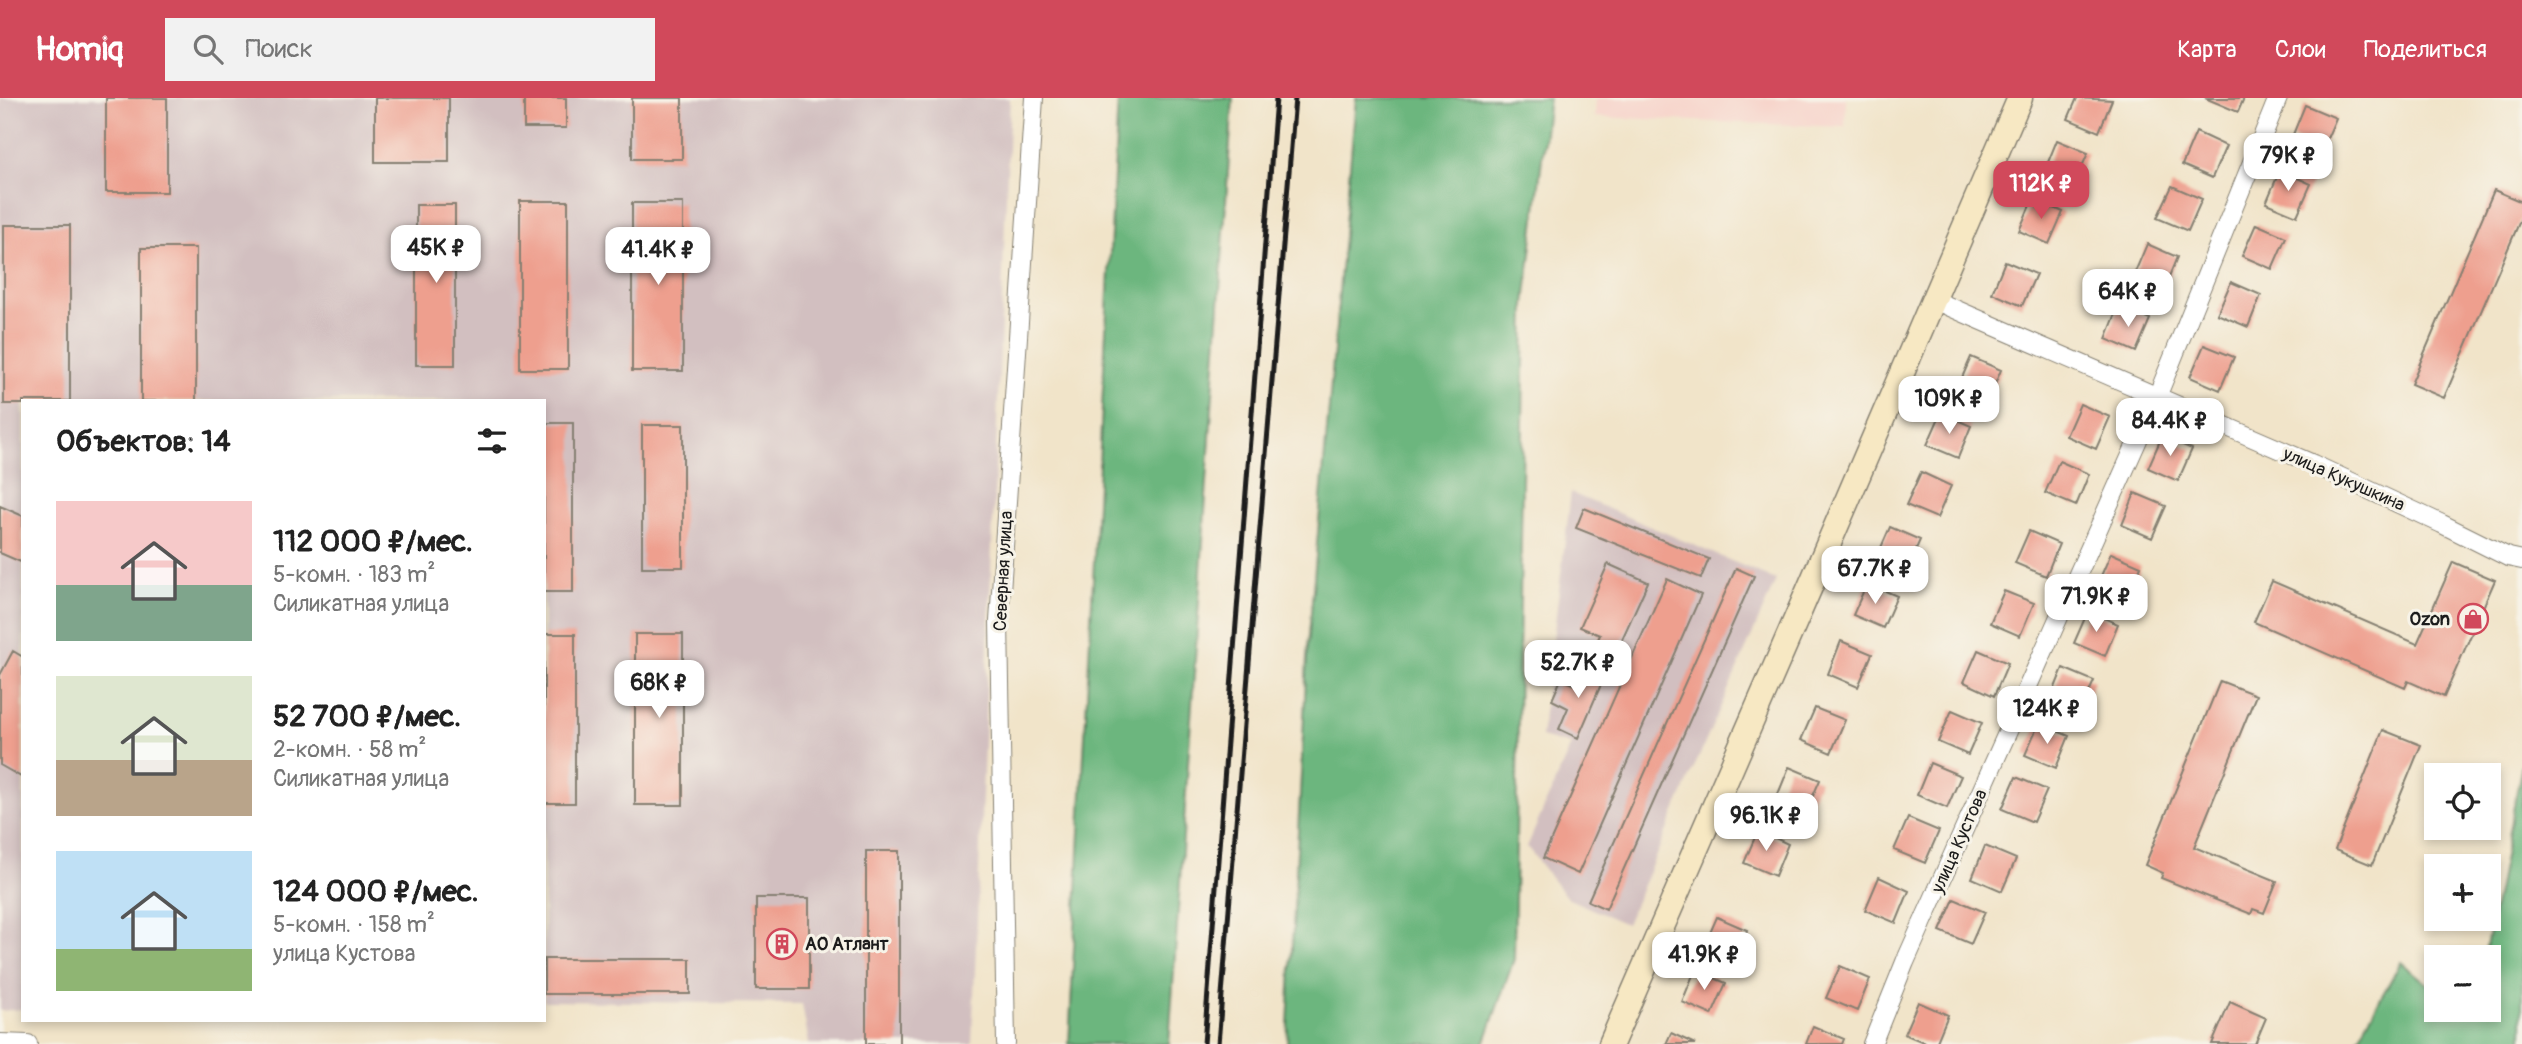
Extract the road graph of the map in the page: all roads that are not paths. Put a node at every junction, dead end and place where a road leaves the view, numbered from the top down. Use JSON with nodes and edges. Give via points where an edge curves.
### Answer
{"nodes":[{"id":1,"x":1034,"y":98,"type":"edge"},
{"id":2,"x":2020,"y":98,"type":"edge"},
{"id":3,"x":2278,"y":98,"type":"edge"},
{"id":4,"x":1934,"y":300,"type":"junction"},
{"id":5,"x":2157,"y":397,"type":"junction"},
{"id":6,"x":2522,"y":560,"type":"edge"},
{"id":7,"x":0,"y":1043,"type":"edge"},
{"id":8,"x":28,"y":1044,"type":"edge"},
{"id":9,"x":1006,"y":1044,"type":"edge"},
{"id":10,"x":1611,"y":1044,"type":"edge"},
{"id":11,"x":1872,"y":1044,"type":"edge"}],
"edges":[{"from":1,"to":9,"type":"street","name":"Северная улица","via":[[999,621]]},
{"from":2,"to":4,"type":"street"},
{"from":3,"to":5,"type":"street","name":"улица Кустова"},
{"from":4,"to":5,"type":"street","name":"улица Кукушкина"},
{"from":4,"to":10,"type":"street"},
{"from":5,"to":6,"type":"street","name":"улица Кукушкина"},
{"from":5,"to":11,"type":"street","name":"улица Кустова"},
{"from":7,"to":8,"type":"street"}]}
